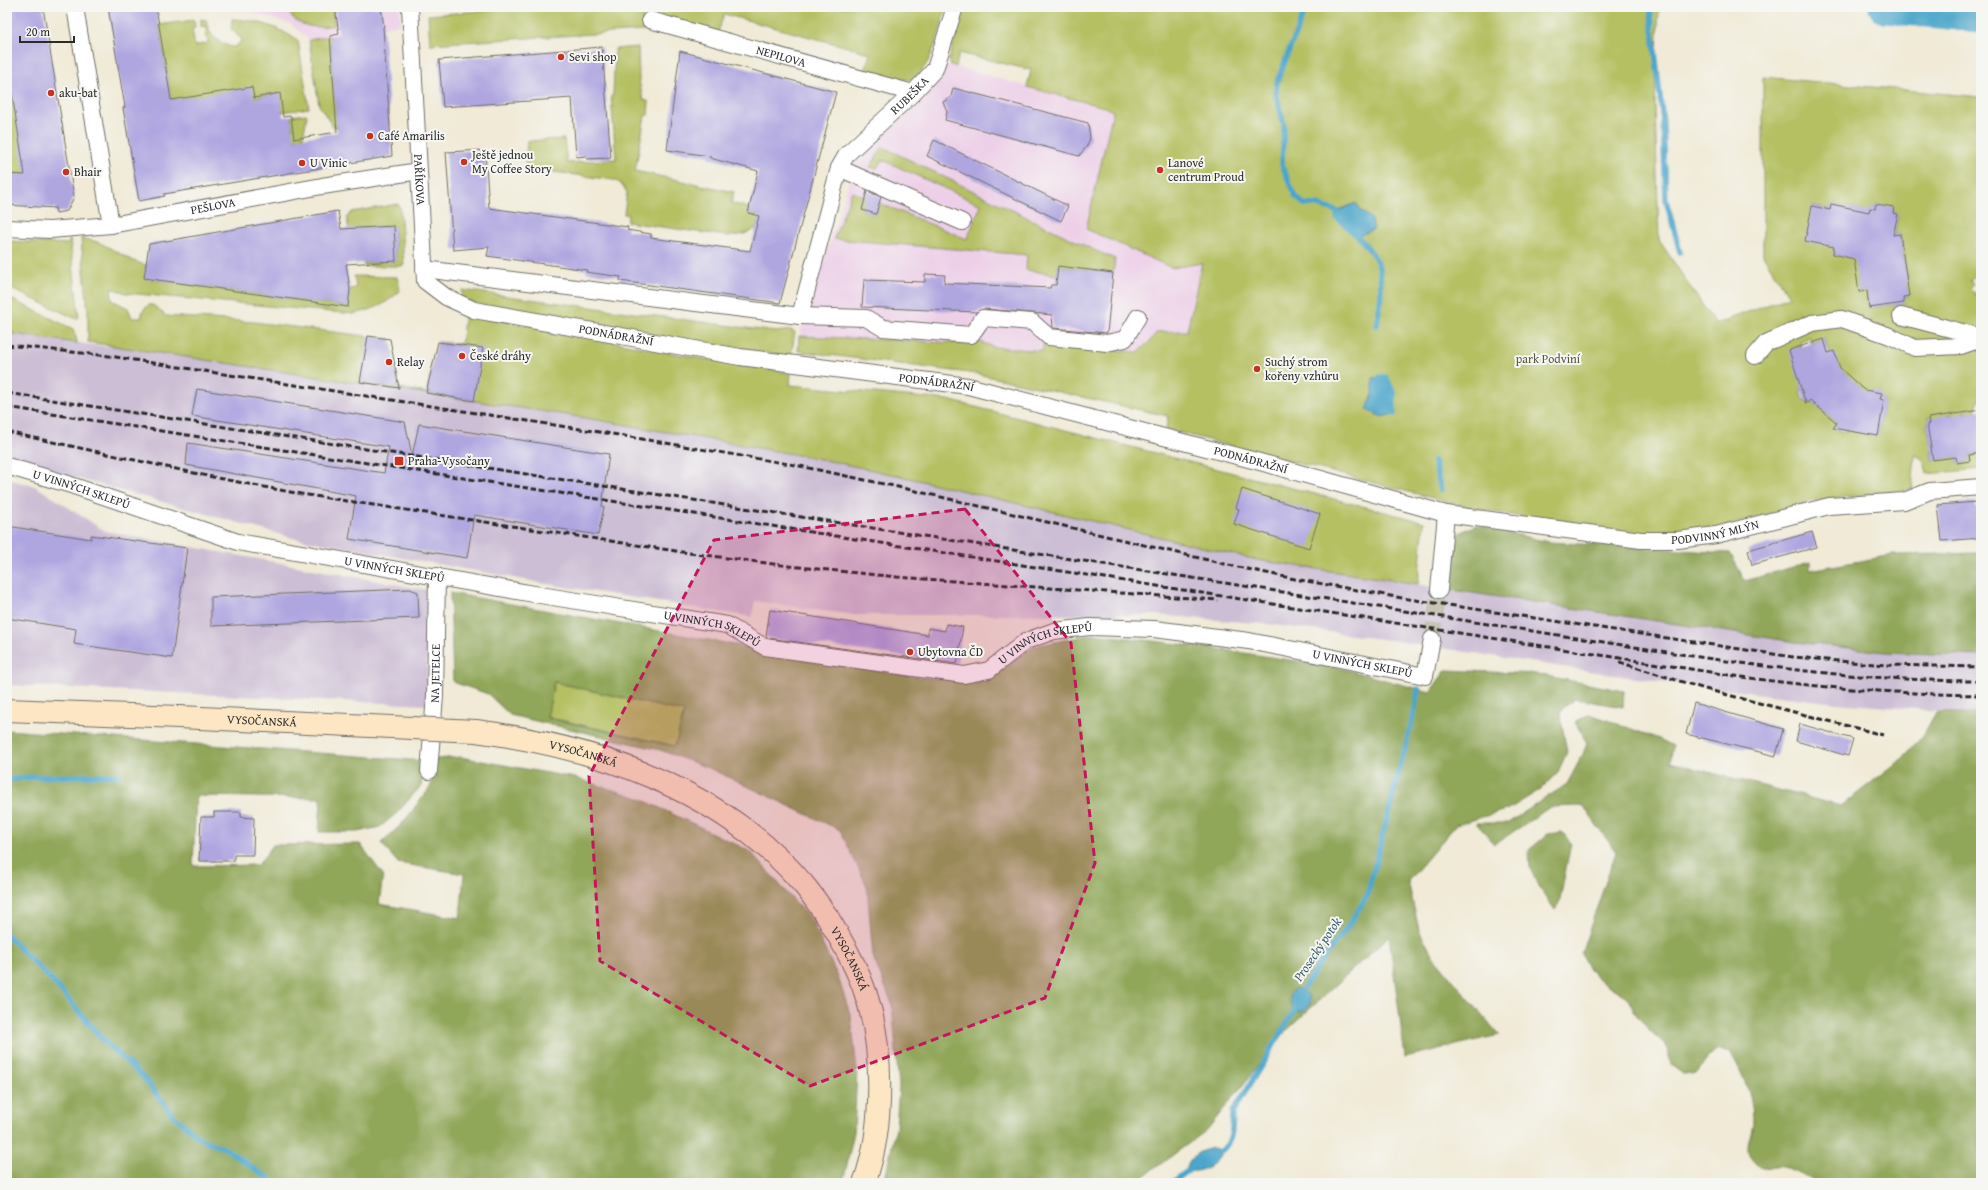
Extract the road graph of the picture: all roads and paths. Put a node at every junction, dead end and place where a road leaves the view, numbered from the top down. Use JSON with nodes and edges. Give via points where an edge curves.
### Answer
{"nodes":[{"id":1,"x":75,"y":7,"type":"edge"},
{"id":2,"x":410,"y":7,"type":"edge"},
{"id":3,"x":955,"y":7,"type":"edge"},
{"id":4,"x":650,"y":20,"type":"dead end"},
{"id":5,"x":913,"y":93,"type":"junction"},
{"id":6,"x":839,"y":168,"type":"junction"},
{"id":7,"x":419,"y":172,"type":"junction"},
{"id":8,"x":962,"y":222,"type":"dead end"},
{"id":9,"x":111,"y":226,"type":"junction"},
{"id":10,"x":7,"y":228,"type":"edge"},
{"id":11,"x":424,"y":275,"type":"junction"},
{"id":12,"x":800,"y":316,"type":"junction"},
{"id":13,"x":1901,"y":316,"type":"dead end"},
{"id":14,"x":1138,"y":317,"type":"dead end"},
{"id":15,"x":1981,"y":338,"type":"edge"},
{"id":16,"x":1755,"y":356,"type":"dead end"},
{"id":17,"x":7,"y":466,"type":"edge"},
{"id":18,"x":1981,"y":487,"type":"edge"},
{"id":19,"x":1446,"y":514,"type":"junction"},
{"id":20,"x":436,"y":576,"type":"junction"},
{"id":21,"x":1439,"y":590,"type":"tunnel mouth"},
{"id":22,"x":1432,"y":639,"type":"tunnel mouth"},
{"id":23,"x":7,"y":710,"type":"edge"},
{"id":24,"x":429,"y":771,"type":"dead end"},
{"id":25,"x":864,"y":1183,"type":"edge"}],
"edges":[{"from":1,"to":9,"type":"street"},
{"from":2,"to":7,"type":"street","name":"PAŘÍKOVA"},
{"from":3,"to":5,"type":"street","name":"RUBEŠKA","via":[[935,69]]},
{"from":4,"to":5,"type":"street","name":"NEPILOVA"},
{"from":5,"to":6,"type":"street","name":"RUBEŠKA","via":[[847,154]]},
{"from":6,"to":8,"type":"street"},
{"from":6,"to":12,"type":"street","name":"RUBEŠKA"},
{"from":7,"to":9,"type":"street","name":"PEŠLOVA","via":[[308,189]]},
{"from":7,"to":11,"type":"street","name":"PAŘÍKOVA"},
{"from":9,"to":10,"type":"street","name":"PEŠLOVA","via":[[50,230]]},
{"from":11,"to":12,"type":"street"},
{"from":11,"to":19,"type":"street","name":"PODNÁDRAŽNÍ","via":[[459,304],[492,315],[740,357],[968,386],[1260,462]]},
{"from":12,"to":14,"type":"street","via":[[866,318],[883,328],[971,334],[982,318],[1032,322],[1049,337],[1107,343],[1125,339]]},
{"from":13,"to":15,"type":"street"},
{"from":15,"to":16,"type":"street","via":[[1961,346],[1915,348],[1842,319],[1812,323],[1766,343]]},
{"from":17,"to":20,"type":"street","name":"U VINNÝCH SKLEPŮ","via":[[238,542]]},
{"from":18,"to":19,"type":"street","name":"PODVINNÝ MLÝN","via":[[1930,491],[1904,501],[1829,506],[1716,536],[1678,540],[1641,540]]},
{"from":19,"to":21,"type":"street"},
{"from":20,"to":22,"type":"street","name":"U VINNÝCH SKLEPŮ","via":[[727,625],[765,647],[964,675],[989,670],[1026,641],[1054,631],[1090,627],[1154,629],[1249,641],[1425,676]]},
{"from":20,"to":24,"type":"street","name":"NA JETELCE","via":[[435,696]]},
{"from":23,"to":25,"type":"main road","name":"VYSOČANSKÁ","bridge":true,"via":[[476,731],[518,736],[600,758],[666,782],[717,810],[774,855],[803,884],[828,918],[848,952],[863,986],[878,1061],[875,1135]]}]}
